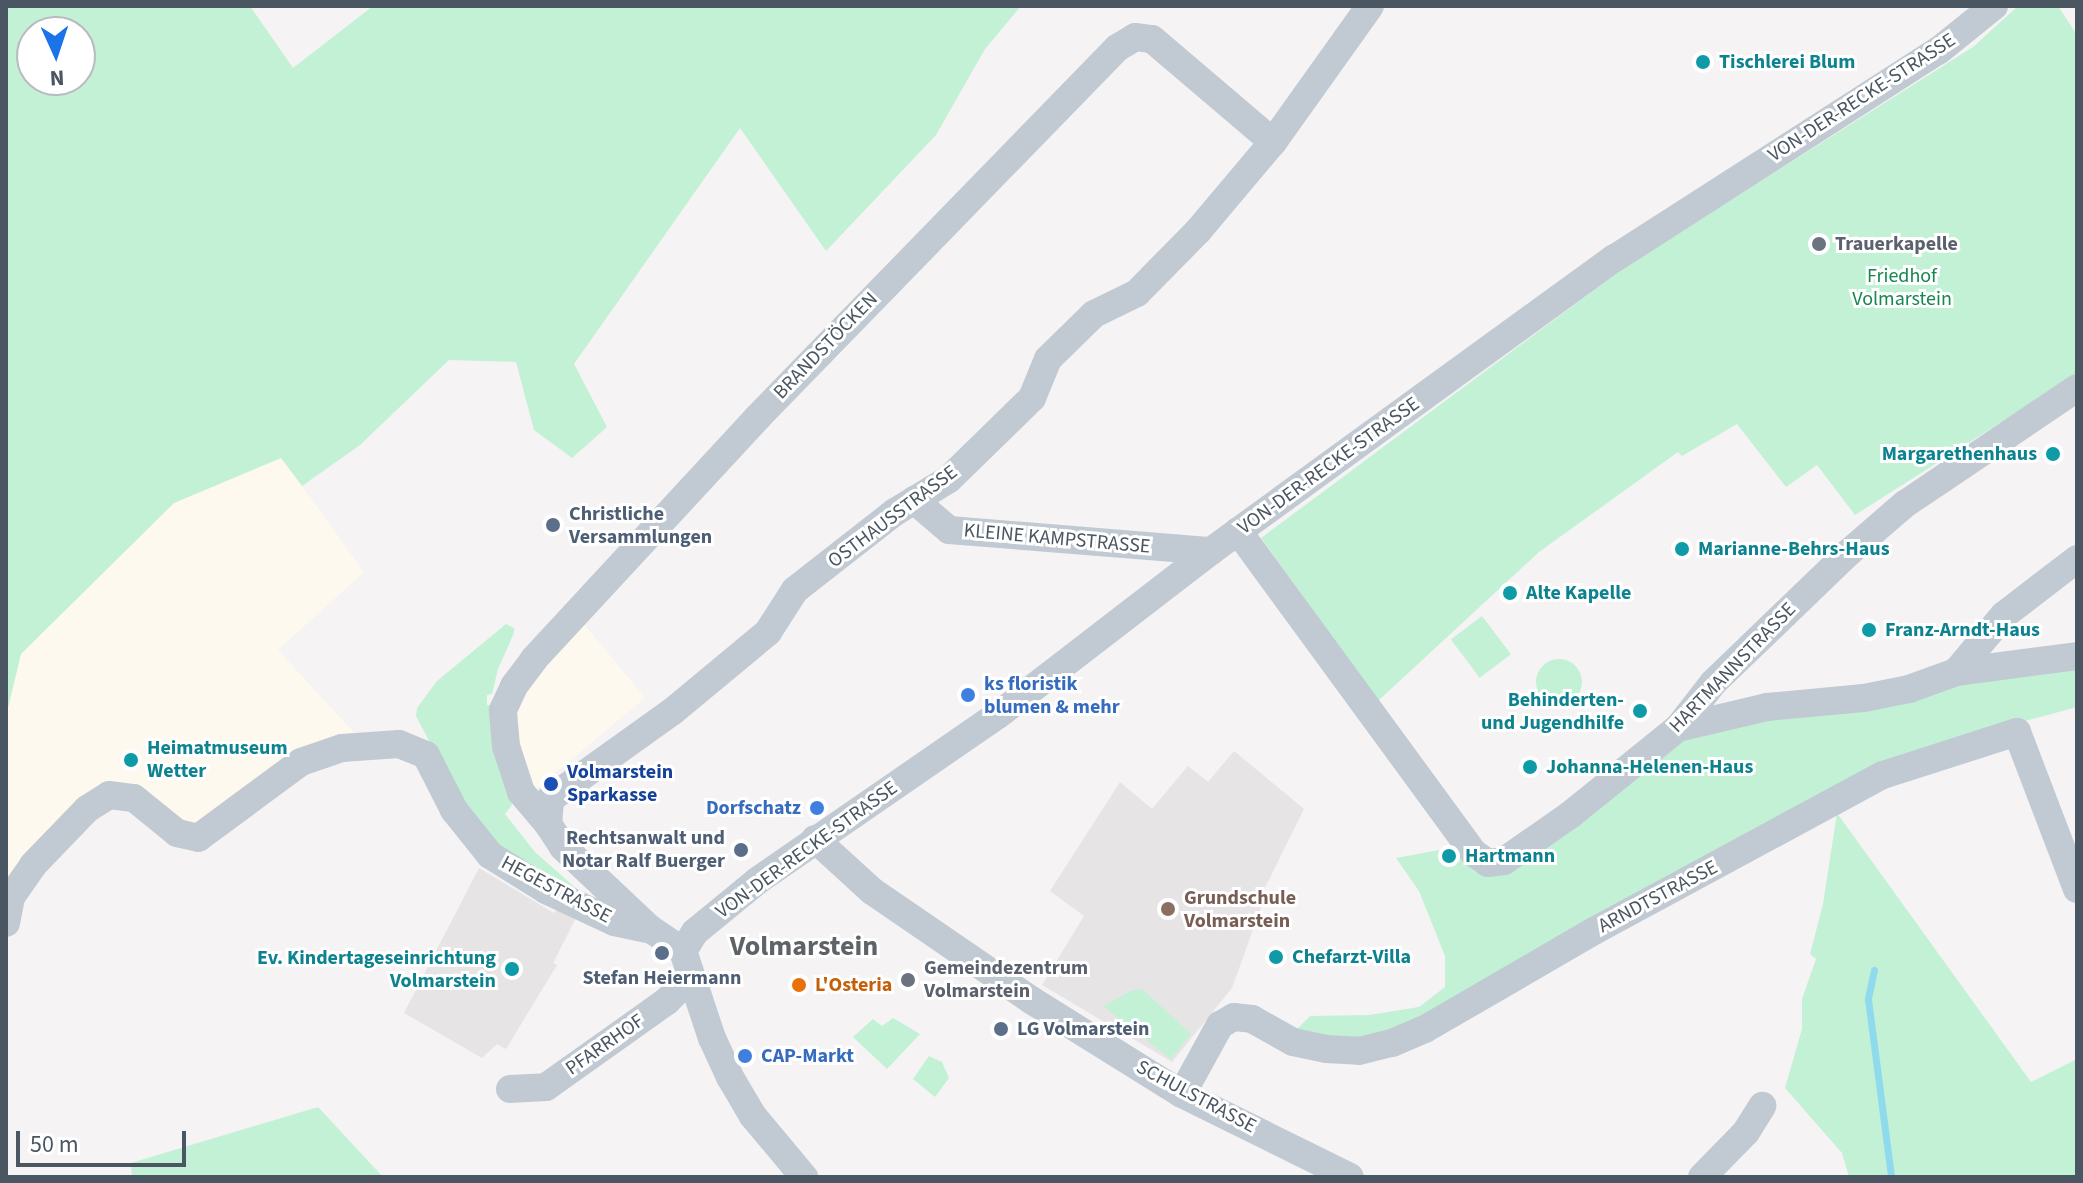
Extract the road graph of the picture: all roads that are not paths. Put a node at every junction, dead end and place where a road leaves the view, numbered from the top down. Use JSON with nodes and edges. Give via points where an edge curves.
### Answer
{"nodes":[{"id":1,"x":1370,"y":6,"type":"edge"},
{"id":2,"x":1994,"y":6,"type":"edge"},
{"id":3,"x":1273,"y":142,"type":"junction"},
{"id":4,"x":2077,"y":388,"type":"edge"},
{"id":5,"x":914,"y":500,"type":"junction"},
{"id":6,"x":1238,"y":531,"type":"junction"},
{"id":7,"x":1211,"y":551,"type":"junction"},
{"id":8,"x":2077,"y":559,"type":"edge"},
{"id":9,"x":2077,"y":656,"type":"edge"},
{"id":10,"x":1956,"y":672,"type":"junction"},
{"id":11,"x":1678,"y":728,"type":"junction"},
{"id":12,"x":548,"y":824,"type":"junction"},
{"id":13,"x":815,"y":839,"type":"junction"},
{"id":14,"x":2075,"y":878,"type":"edge"},
{"id":15,"x":6,"y":923,"type":"edge"},
{"id":16,"x":650,"y":929,"type":"junction"},
{"id":17,"x":687,"y":965,"type":"junction"},
{"id":18,"x":510,"y":1089,"type":"dead end"},
{"id":19,"x":1182,"y":1094,"type":"junction"},
{"id":20,"x":1762,"y":1106,"type":"dead end"},
{"id":21,"x":794,"y":1174,"type":"edge"},
{"id":22,"x":1350,"y":1177,"type":"edge"},
{"id":23,"x":1702,"y":1177,"type":"edge"}],
"edges":[{"from":1,"to":3,"type":"street","name":"OSTHAUSSTRASSE"},
{"from":2,"to":6,"type":"street","name":"VON-DER-RECKE-STRASSE","via":[[1938,51],[1615,258]]},
{"from":3,"to":5,"type":"street","name":"OSTHAUSSTRASSE","via":[[1137,293],[1094,314],[1048,359],[1032,398],[949,479]]},
{"from":3,"to":12,"type":"street","name":"BRANDSTÖCKEN","via":[[1152,39],[1135,37],[1117,48],[757,418],[514,686],[503,710],[506,746],[521,792]]},
{"from":4,"to":11,"type":"street","name":"HARTMANNSTRASSE","via":[[1894,514],[1713,683]]},
{"from":5,"to":7,"type":"street","name":"KLEINE KAMPSTRASSE","via":[[949,530]]},
{"from":5,"to":12,"type":"street","name":"OSTHAUSSTRASSE","via":[[795,590],[768,632],[673,711],[550,799]]},
{"from":6,"to":7,"type":"street","name":"VON-DER-RECKE-STRASSE"},
{"from":6,"to":11,"type":"street","name":"HARTMANNSTRASSE","via":[[1474,853],[1488,863],[1521,852]]},
{"from":7,"to":13,"type":"street","name":"VON-DER-RECKE-STRASSE","via":[[998,715]]},
{"from":8,"to":10,"type":"street","via":[[2004,615]]},
{"from":9,"to":10,"type":"street"},
{"from":10,"to":11,"type":"street","via":[[1909,689],[1767,707]]},
{"from":12,"to":16,"type":"street","via":[[563,847]]},
{"from":13,"to":17,"type":"street","name":"VON-DER-RECKE-STRASSE","via":[[695,932]]},
{"from":13,"to":19,"type":"street","name":"SCHULSTRASSE","via":[[872,891],[940,939]]},
{"from":14,"to":19,"type":"street","name":"ARNDTSTRASSE","via":[[2017,732],[1883,775],[1392,1043],[1359,1051],[1326,1049],[1293,1042],[1252,1019],[1234,1017],[1220,1025]]},
{"from":15,"to":16,"type":"street","name":"HEGESTRASSE","via":[[11,897],[33,865],[87,809],[109,795],[134,798],[177,833],[198,838],[301,762],[342,748],[399,744],[426,755],[454,810],[490,855],[546,890],[614,922]]},
{"from":16,"to":17,"type":"street"},
{"from":17,"to":18,"type":"street","name":"PFARRHOF","via":[[667,1001],[546,1087]]},
{"from":17,"to":21,"type":"street","via":[[730,1077]]},
{"from":19,"to":22,"type":"street","name":"SCHULSTRASSE"},
{"from":20,"to":23,"type":"street","via":[[1746,1132]]}]}
